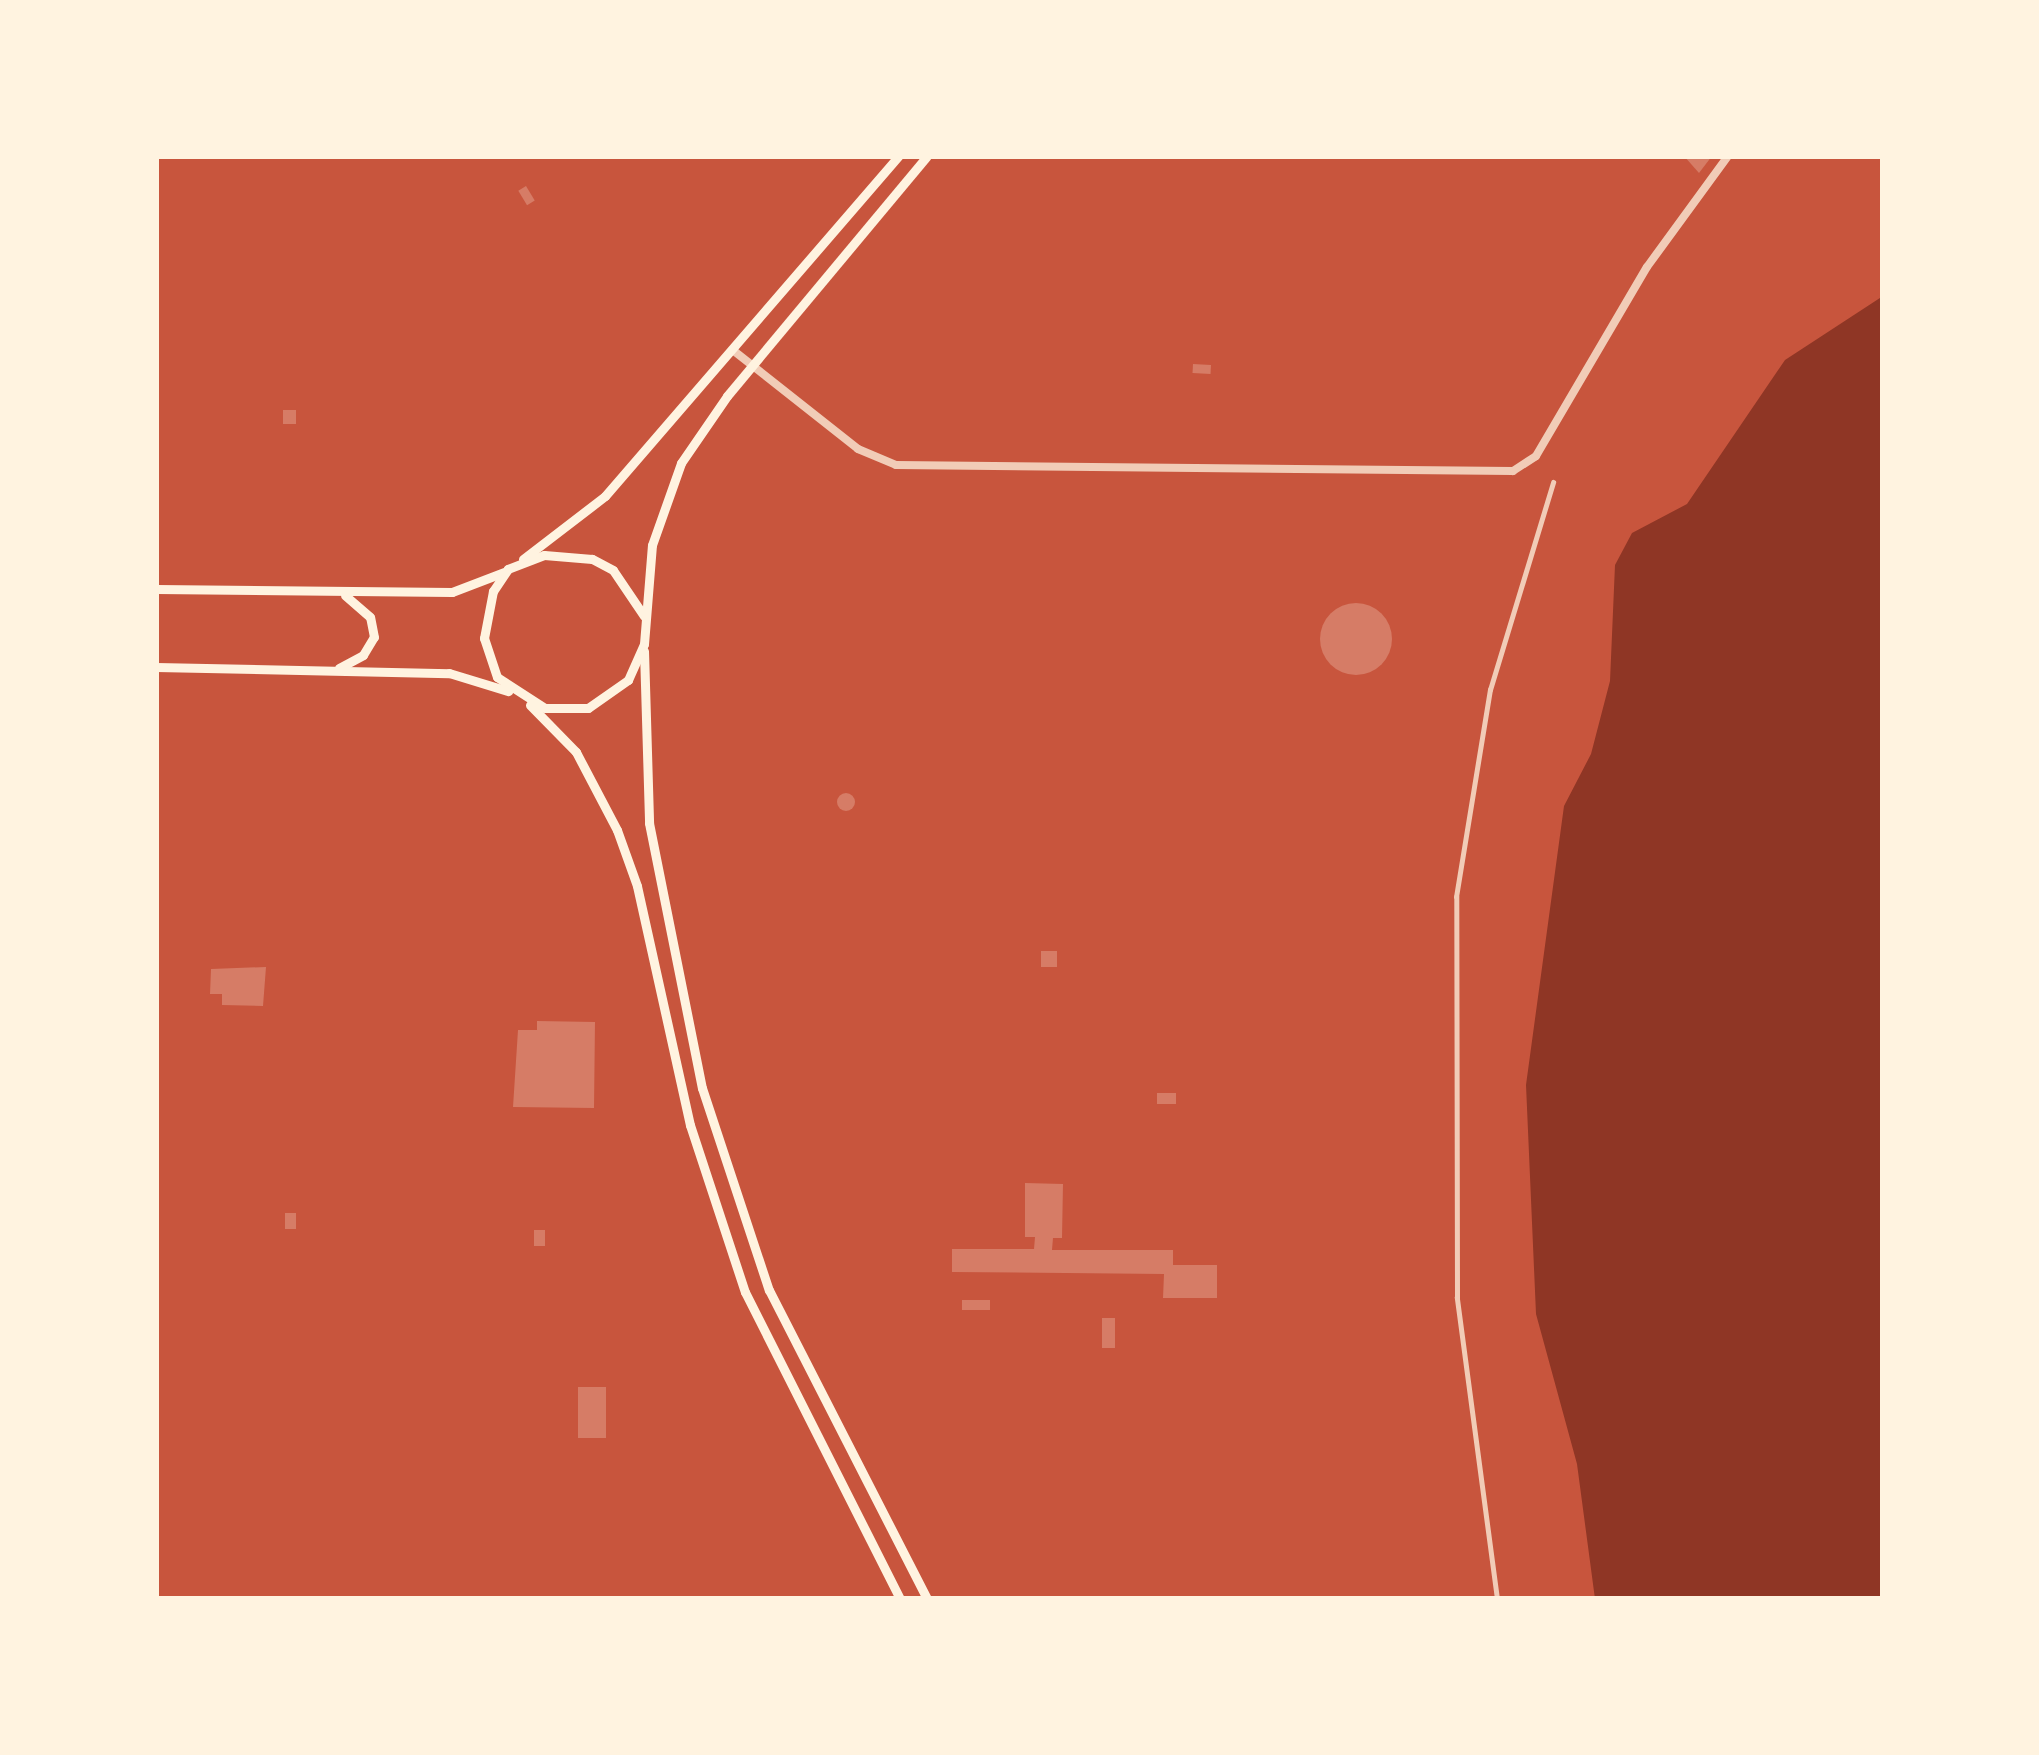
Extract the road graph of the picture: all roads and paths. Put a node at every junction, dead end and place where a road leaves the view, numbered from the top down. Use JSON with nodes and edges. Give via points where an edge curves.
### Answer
{"nodes":[{"id":1,"x":898,"y":156,"type":"edge"},
{"id":2,"x":928,"y":156,"type":"edge"},
{"id":3,"x":1728,"y":156,"type":"edge"},
{"id":4,"x":734,"y":351,"type":"junction"},
{"id":5,"x":752,"y":364,"type":"junction"},
{"id":6,"x":1553,"y":482,"type":"dead end"},
{"id":7,"x":513,"y":566,"type":"junction"},
{"id":8,"x":156,"y":589,"type":"edge"},
{"id":9,"x":336,"y":592,"type":"junction"},
{"id":10,"x":644,"y":616,"type":"junction"},
{"id":11,"x":644,"y":644,"type":"junction"},
{"id":12,"x":156,"y":667,"type":"edge"},
{"id":13,"x":334,"y":670,"type":"junction"},
{"id":14,"x":513,"y":693,"type":"junction"},
{"id":15,"x":525,"y":702,"type":"junction"},
{"id":16,"x":900,"y":1599,"type":"edge"},
{"id":17,"x":927,"y":1599,"type":"edge"},
{"id":18,"x":1497,"y":1599,"type":"edge"}],
"edges":[{"from":1,"to":4,"type":"main road"},
{"from":2,"to":5,"type":"main road"},
{"from":3,"to":5,"type":"street","via":[[1647,267],[1536,456],[1513,471],[896,466],[858,449]]},
{"from":4,"to":5,"type":"street"},
{"from":4,"to":7,"type":"main road","via":[[604,496]]},
{"from":5,"to":10,"type":"main road","via":[[702,428],[664,501]]},
{"from":6,"to":18,"type":"street","via":[[1490,690],[1456,897],[1457,1298]]},
{"from":7,"to":9,"type":"main road","via":[[452,592]]},
{"from":7,"to":10,"type":"main road","via":[[592,559],[630,588]]},
{"from":7,"to":14,"type":"main road","via":[[493,591],[484,638],[497,677]]},
{"from":8,"to":9,"type":"main road"},
{"from":9,"to":13,"type":"main road","via":[[360,603],[374,637],[363,655]]},
{"from":10,"to":11,"type":"main road"},
{"from":11,"to":15,"type":"main road","via":[[610,697],[568,711]]},
{"from":11,"to":17,"type":"main road","via":[[649,823],[703,1088],[769,1290]]},
{"from":12,"to":13,"type":"main road"},
{"from":13,"to":14,"type":"main road","via":[[449,673]]},
{"from":14,"to":15,"type":"main road"},
{"from":15,"to":16,"type":"main road","via":[[576,752],[617,830],[690,1125],[745,1292]]}]}
